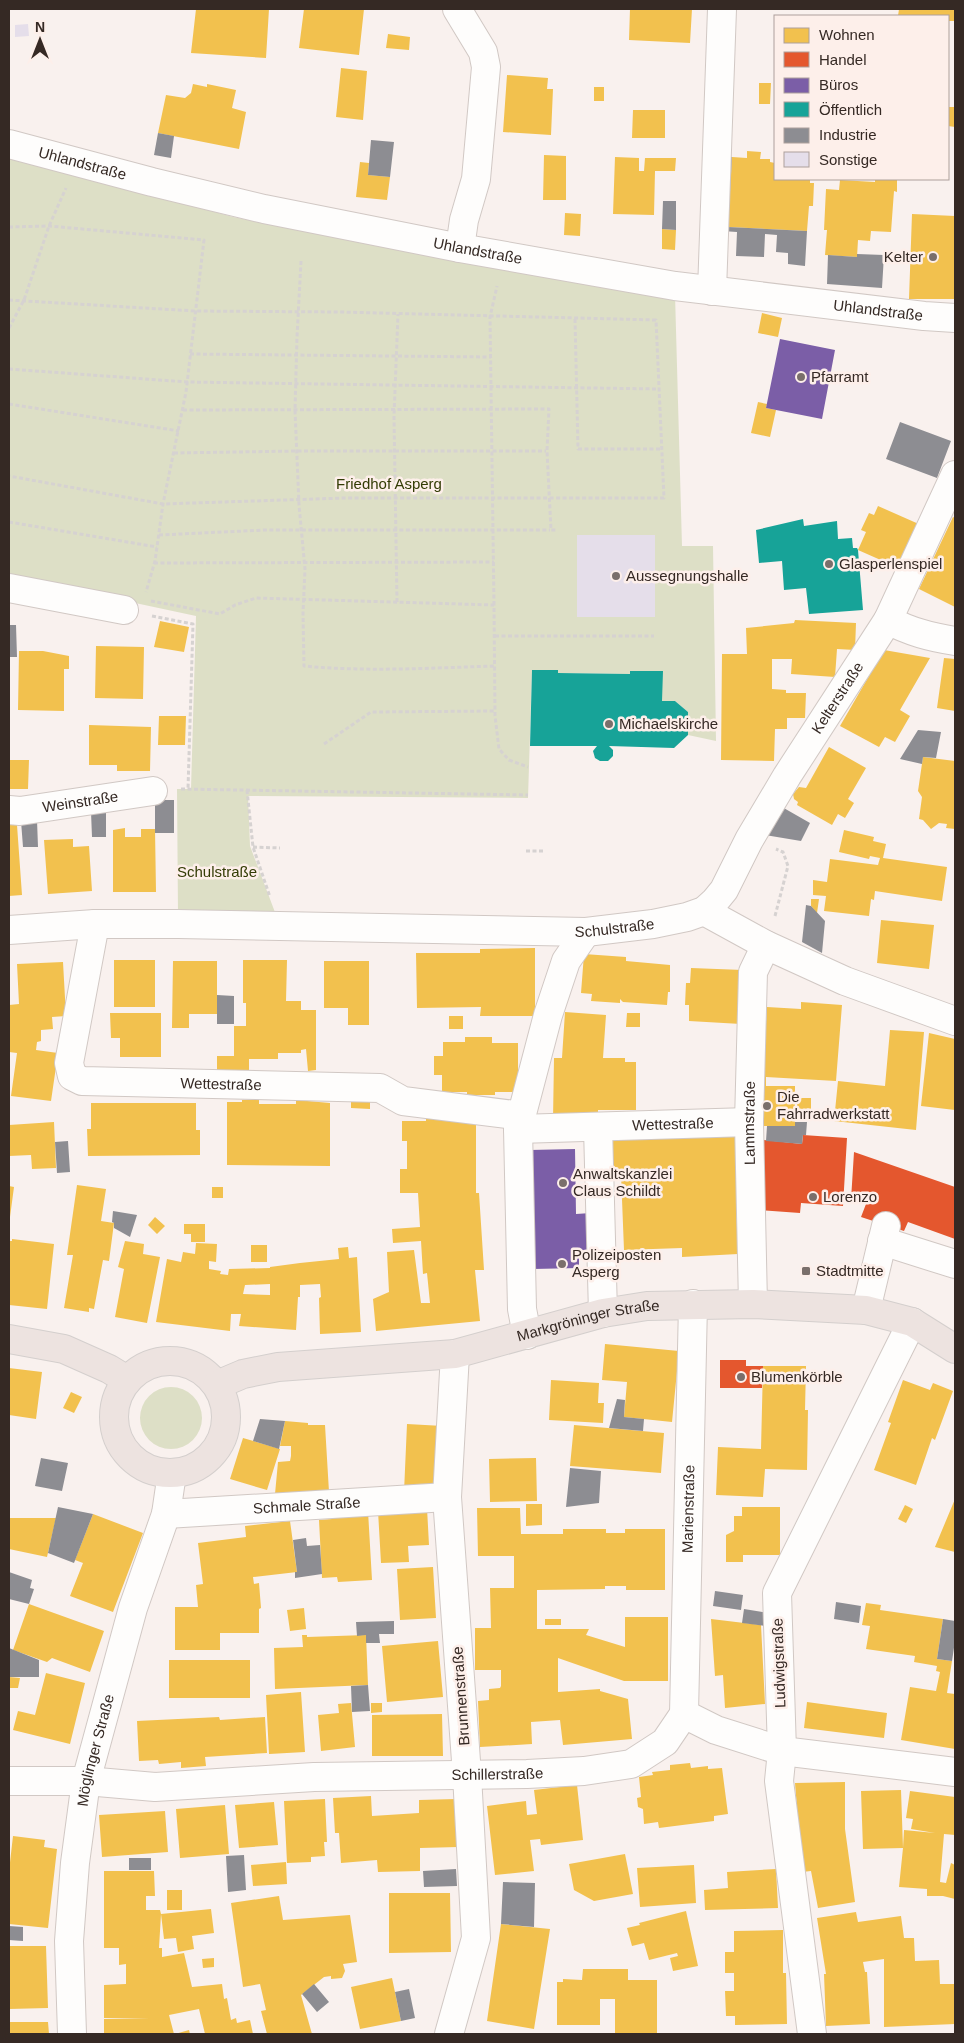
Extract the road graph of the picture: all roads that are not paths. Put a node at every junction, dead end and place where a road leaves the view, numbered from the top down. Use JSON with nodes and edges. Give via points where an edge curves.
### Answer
{"nodes":[{"id":1,"x":457,"y":9,"type":"edge"},
{"id":2,"x":722,"y":9,"type":"edge"},
{"id":3,"x":9,"y":144,"type":"edge"},
{"id":4,"x":460,"y":248,"type":"junction"},
{"id":5,"x":712,"y":291,"type":"junction"},
{"id":6,"x":955,"y":318,"type":"edge"},
{"id":7,"x":955,"y":475,"type":"edge"},
{"id":8,"x":9,"y":588,"type":"edge"},
{"id":9,"x":124,"y":610,"type":"road end"},
{"id":10,"x":888,"y":620,"type":"junction"},
{"id":11,"x":955,"y":641,"type":"edge"},
{"id":12,"x":154,"y":792,"type":"road end"},
{"id":13,"x":9,"y":810,"type":"edge"},
{"id":14,"x":704,"y":911,"type":"junction"},
{"id":15,"x":95,"y":924,"type":"junction"},
{"id":16,"x":9,"y":930,"type":"edge"},
{"id":17,"x":586,"y":932,"type":"junction"},
{"id":18,"x":766,"y":945,"type":"junction"},
{"id":19,"x":955,"y":1022,"type":"edge"},
{"id":20,"x":520,"y":1122,"type":"junction"},
{"id":21,"x":749,"y":1122,"type":"junction"},
{"id":22,"x":598,"y":1128,"type":"junction"},
{"id":23,"x":955,"y":1264,"type":"edge"},
{"id":24,"x":693,"y":1304,"type":"junction"},
{"id":25,"x":753,"y":1304,"type":"junction"},
{"id":26,"x":866,"y":1310,"type":"junction"},
{"id":27,"x":603,"y":1313,"type":"junction"},
{"id":28,"x":912,"y":1322,"type":"junction"},
{"id":29,"x":527,"y":1335,"type":"junction"},
{"id":30,"x":9,"y":1339,"type":"edge"},
{"id":31,"x":955,"y":1349,"type":"edge"},
{"id":32,"x":455,"y":1354,"type":"junction"},
{"id":33,"x":127,"y":1380,"type":"junction"},
{"id":34,"x":217,"y":1385,"type":"junction"},
{"id":35,"x":172,"y":1474,"type":"junction"},
{"id":36,"x":447,"y":1497,"type":"junction"},
{"id":37,"x":166,"y":1514,"type":"junction"},
{"id":38,"x":684,"y":1714,"type":"junction"},
{"id":39,"x":782,"y":1751,"type":"junction"},
{"id":40,"x":955,"y":1772,"type":"edge"},
{"id":41,"x":467,"y":1775,"type":"junction"},
{"id":42,"x":9,"y":1781,"type":"edge"},
{"id":43,"x":86,"y":1781,"type":"junction"},
{"id":44,"x":72,"y":2034,"type":"edge"},
{"id":45,"x":449,"y":2034,"type":"edge"},
{"id":46,"x":812,"y":2034,"type":"edge"}],
"edges":[{"from":1,"to":4,"type":"street","via":[[483,52],[486,67],[476,179]]},
{"from":2,"to":5,"type":"street"},
{"from":3,"to":4,"type":"street","name":"Uhlandstraße","via":[[264,208]]},
{"from":4,"to":5,"type":"street","name":"Uhlandstraße"},
{"from":5,"to":6,"type":"street","name":"Uhlandstraße"},
{"from":7,"to":10,"type":"street","name":"Kelterstraße"},
{"from":8,"to":9,"type":"street"},
{"from":10,"to":11,"type":"street","via":[[928,637]]},
{"from":10,"to":14,"type":"street","name":"Kelterstraße","via":[[787,776],[724,890]]},
{"from":12,"to":13,"type":"street","name":"Weinstraße"},
{"from":14,"to":17,"type":"street","name":"Schulstraße","via":[[653,924]]},
{"from":14,"to":18,"type":"street"},
{"from":15,"to":16,"type":"street","name":"Schulstraße"},
{"from":15,"to":17,"type":"street","name":"Schulstraße"},
{"from":15,"to":20,"type":"street","name":"Wettestraße","via":[[69,1064],[72,1076],[82,1081],[380,1088],[403,1102]]},
{"from":17,"to":20,"type":"street","via":[[566,961]]},
{"from":18,"to":19,"type":"street","via":[[845,981]]},
{"from":18,"to":21,"type":"street","name":"Lammstraße","via":[[753,972]]},
{"from":20,"to":22,"type":"street","name":"Wettestraße"},
{"from":20,"to":29,"type":"street","via":[[522,1309]]},
{"from":21,"to":22,"type":"street","name":"Wettestraße"},
{"from":21,"to":25,"type":"street","name":"Lammstraße"},
{"from":22,"to":27,"type":"street"},
{"from":23,"to":26,"type":"street","via":[[884,1233]]},
{"from":24,"to":25,"type":"main road","name":"Markgröninger Straße"},
{"from":24,"to":27,"type":"main road","name":"Markgröninger Straße","via":[[647,1306]]},
{"from":24,"to":38,"type":"street","name":"Marienstraße"},
{"from":25,"to":26,"type":"main road","name":"Markgröninger Straße"},
{"from":26,"to":28,"type":"main road","name":"Markgröninger Straße"},
{"from":27,"to":29,"type":"main road","name":"Markgröninger Straße"},
{"from":28,"to":31,"type":"main road","name":"Markgröninger Straße"},
{"from":28,"to":39,"type":"street","name":"Ludwigstraße","via":[[777,1592]]},
{"from":29,"to":32,"type":"main road","name":"Markgröninger Straße"},
{"from":30,"to":33,"type":"main road","via":[[64,1349]]},
{"from":32,"to":34,"type":"main road","name":"Markgröninger Straße","via":[[278,1367],[243,1374]]},
{"from":32,"to":36,"type":"street","name":"Brunnenstraße"},
{"from":33,"to":34,"type":"main road","via":[[156,1362],[173,1361],[190,1364],[205,1372]]},
{"from":33,"to":35,"type":"main road","via":[[116,1399],[114,1414],[119,1442],[132,1459],[144,1467]]},
{"from":34,"to":35,"type":"main road","via":[[226,1403],[227,1423],[221,1443],[209,1459],[192,1469]]},
{"from":35,"to":37,"type":"street","name":"Möglinger Straße"},
{"from":36,"to":37,"type":"street","name":"Schmale Straße"},
{"from":36,"to":41,"type":"street","name":"Brunnenstraße"},
{"from":37,"to":43,"type":"street","name":"Möglinger Straße","via":[[134,1608]]},
{"from":38,"to":39,"type":"street","via":[[716,1730]]},
{"from":38,"to":41,"type":"street","name":"Schillerstraße","via":[[665,1742],[631,1764],[584,1771]]},
{"from":39,"to":40,"type":"street"},
{"from":39,"to":46,"type":"street","name":"Ludwigstraße","via":[[779,1781]]},
{"from":41,"to":43,"type":"street","name":"Schillerstraße","via":[[314,1777],[155,1787]]},
{"from":41,"to":45,"type":"street","name":"Brunnenstraße","via":[[476,1938]]},
{"from":42,"to":43,"type":"street","name":"Schillerstraße"},
{"from":43,"to":44,"type":"street","name":"Möglinger Straße","via":[[68,1942]]}]}
